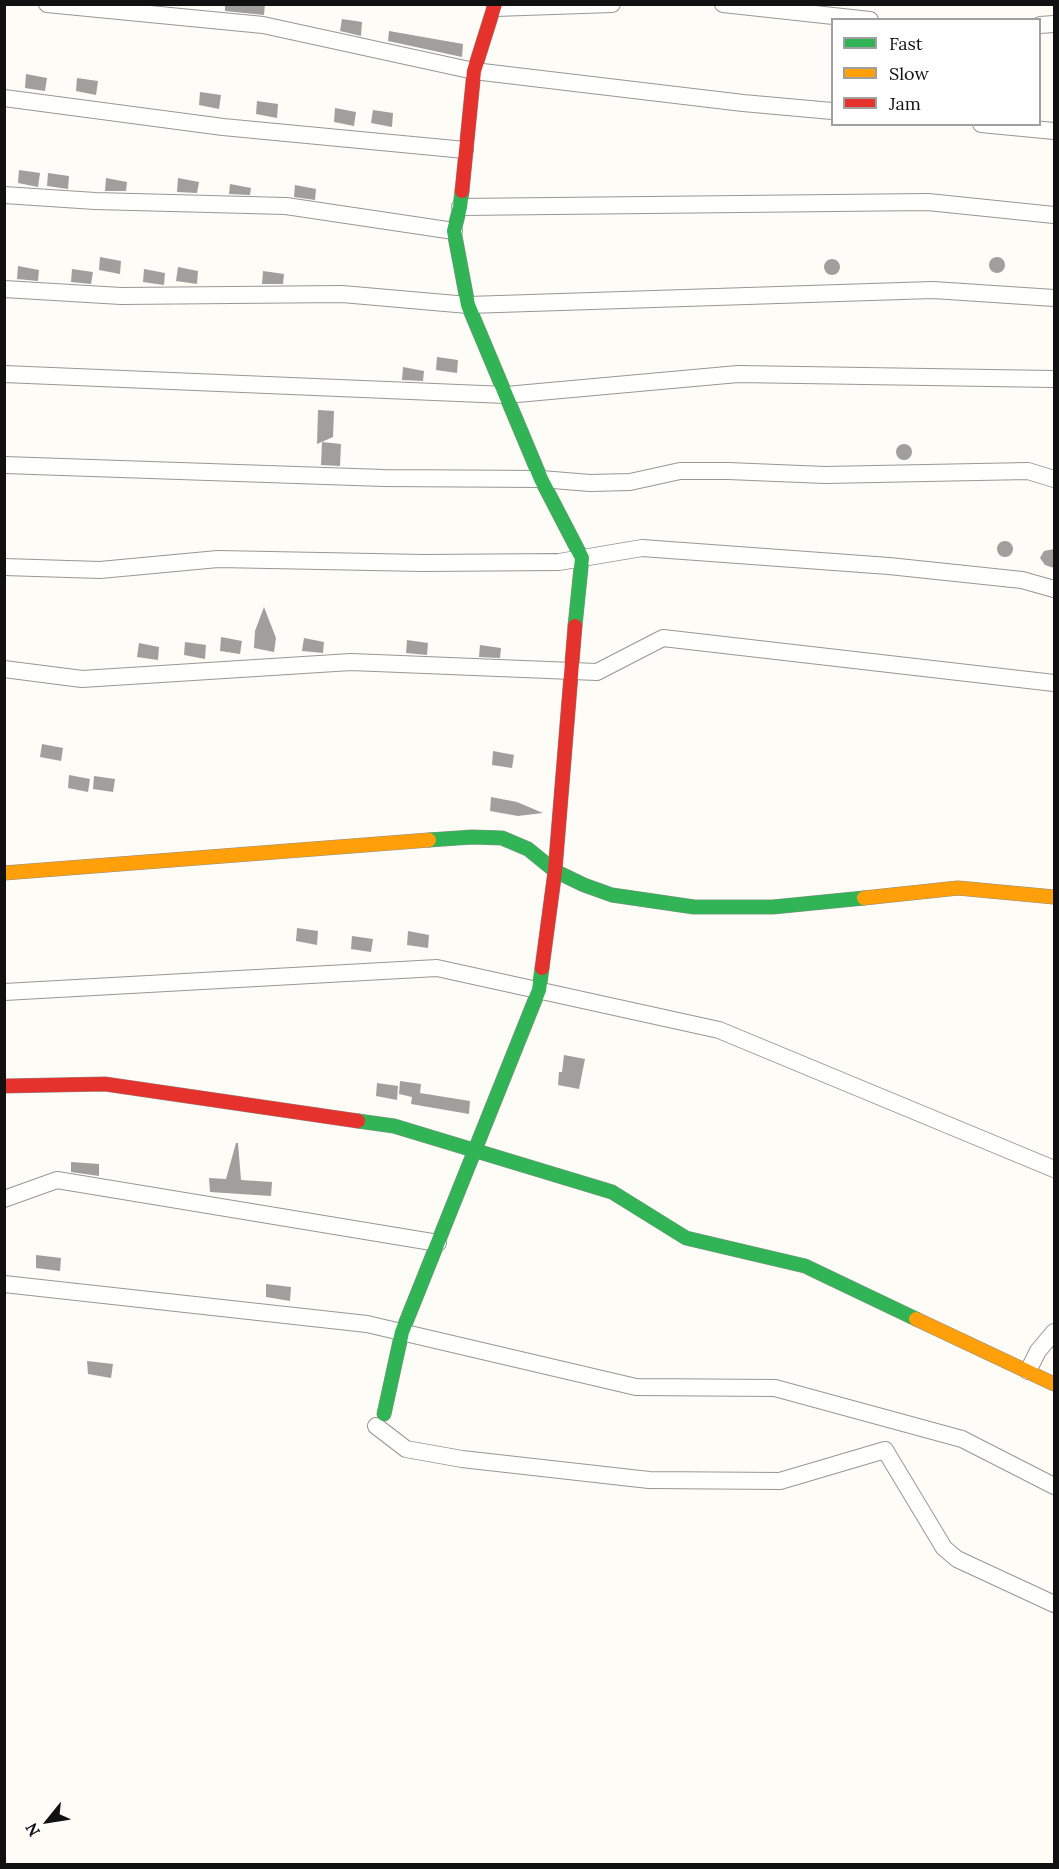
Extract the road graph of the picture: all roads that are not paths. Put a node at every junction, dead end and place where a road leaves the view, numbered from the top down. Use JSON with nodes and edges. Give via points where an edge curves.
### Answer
{"nodes":[{"id":1,"x":47,"y":4,"type":"edge"},
{"id":2,"x":612,"y":4,"type":"edge"},
{"id":3,"x":723,"y":4,"type":"edge"},
{"id":4,"x":495,"y":6,"type":"edge"},
{"id":5,"x":852,"y":18,"type":"edge"},
{"id":6,"x":474,"y":71,"type":"junction"},
{"id":7,"x":4,"y":98,"type":"edge"},
{"id":8,"x":831,"y":111,"type":"edge"},
{"id":9,"x":1002,"y":126,"type":"edge"},
{"id":10,"x":1054,"y":131,"type":"edge"},
{"id":11,"x":465,"y":150,"type":"junction"},
{"id":12,"x":4,"y":195,"type":"edge"},
{"id":13,"x":460,"y":207,"type":"junction"},
{"id":14,"x":1054,"y":215,"type":"edge"},
{"id":15,"x":454,"y":231,"type":"junction"},
{"id":16,"x":4,"y":289,"type":"edge"},
{"id":17,"x":1054,"y":298,"type":"edge"},
{"id":18,"x":468,"y":305,"type":"junction"},
{"id":19,"x":4,"y":374,"type":"edge"},
{"id":20,"x":1054,"y":379,"type":"edge"},
{"id":21,"x":506,"y":395,"type":"junction"},
{"id":22,"x":4,"y":465,"type":"edge"},
{"id":23,"x":541,"y":479,"type":"junction"},
{"id":24,"x":1054,"y":479,"type":"edge"},
{"id":25,"x":582,"y":558,"type":"junction"},
{"id":26,"x":4,"y":567,"type":"edge"},
{"id":27,"x":1054,"y":589,"type":"edge"},
{"id":28,"x":4,"y":669,"type":"edge"},
{"id":29,"x":570,"y":671,"type":"junction"},
{"id":30,"x":1054,"y":683,"type":"edge"},
{"id":31,"x":555,"y":871,"type":"junction"},
{"id":32,"x":4,"y":873,"type":"edge"},
{"id":33,"x":1054,"y":897,"type":"edge"},
{"id":34,"x":539,"y":990,"type":"junction"},
{"id":35,"x":4,"y":992,"type":"edge"},
{"id":36,"x":4,"y":1086,"type":"edge"},
{"id":37,"x":475,"y":1150,"type":"junction"},
{"id":38,"x":1054,"y":1169,"type":"edge"},
{"id":39,"x":4,"y":1198,"type":"edge"},
{"id":40,"x":438,"y":1243,"type":"junction"},
{"id":41,"x":4,"y":1284,"type":"edge"},
{"id":42,"x":402,"y":1332,"type":"junction"},
{"id":43,"x":1054,"y":1332,"type":"edge"},
{"id":44,"x":1028,"y":1371,"type":"junction"},
{"id":45,"x":1054,"y":1384,"type":"edge"},
{"id":46,"x":380,"y":1420,"type":"joint"},
{"id":47,"x":1054,"y":1486,"type":"edge"},
{"id":48,"x":1054,"y":1604,"type":"edge"}],
"edges":[{"from":1,"to":6,"type":"street","via":[[263,25]]},
{"from":2,"to":4,"type":"street"},
{"from":3,"to":5,"type":"street"},
{"from":4,"to":6,"type":"street"},
{"from":6,"to":8,"type":"street"},
{"from":6,"to":11,"type":"street"},
{"from":7,"to":11,"type":"street","via":[[223,128]]},
{"from":9,"to":10,"type":"street"},
{"from":11,"to":13,"type":"street"},
{"from":12,"to":15,"type":"street","via":[[286,206]]},
{"from":13,"to":14,"type":"street","via":[[928,202]]},
{"from":13,"to":15,"type":"street"},
{"from":15,"to":18,"type":"street"},
{"from":16,"to":18,"type":"street","via":[[121,296],[342,294]]},
{"from":17,"to":18,"type":"street","via":[[933,290]]},
{"from":18,"to":21,"type":"street"},
{"from":19,"to":21,"type":"street"},
{"from":20,"to":21,"type":"street","via":[[738,374]]},
{"from":21,"to":23,"type":"street"},
{"from":22,"to":23,"type":"street","via":[[372,478]]},
{"from":23,"to":24,"type":"street","via":[[630,482],[680,471],[825,475],[1028,471]]},
{"from":23,"to":25,"type":"street"},
{"from":25,"to":26,"type":"street","via":[[559,562],[423,563],[218,559],[100,570]]},
{"from":25,"to":27,"type":"street","via":[[642,548],[889,566],[1022,580]]},
{"from":25,"to":29,"type":"street"},
{"from":28,"to":29,"type":"street","via":[[82,679],[351,662]]},
{"from":29,"to":30,"type":"street","via":[[597,672],[663,638]]},
{"from":29,"to":31,"type":"street"},
{"from":31,"to":32,"type":"street","via":[[528,849],[502,838],[472,837]]},
{"from":31,"to":33,"type":"street","via":[[612,895],[694,907],[773,907],[958,888]]},
{"from":31,"to":34,"type":"street"},
{"from":34,"to":35,"type":"street","via":[[437,968]]},
{"from":34,"to":37,"type":"street"},
{"from":34,"to":38,"type":"street","via":[[719,1030]]},
{"from":36,"to":37,"type":"street","via":[[105,1084],[394,1126]]},
{"from":37,"to":40,"type":"street"},
{"from":37,"to":44,"type":"street","via":[[612,1192],[686,1238],[805,1266]]},
{"from":39,"to":40,"type":"street","via":[[57,1180]]},
{"from":40,"to":42,"type":"street"},
{"from":41,"to":42,"type":"street","via":[[367,1324]]},
{"from":42,"to":46,"type":"street"},
{"from":42,"to":47,"type":"street","via":[[636,1387],[775,1388],[962,1439]]},
{"from":43,"to":44,"type":"street"},
{"from":44,"to":45,"type":"street"},
{"from":46,"to":48,"type":"street","via":[[406,1449],[649,1480],[780,1481],[885,1450],[944,1548],[957,1559]]}]}
